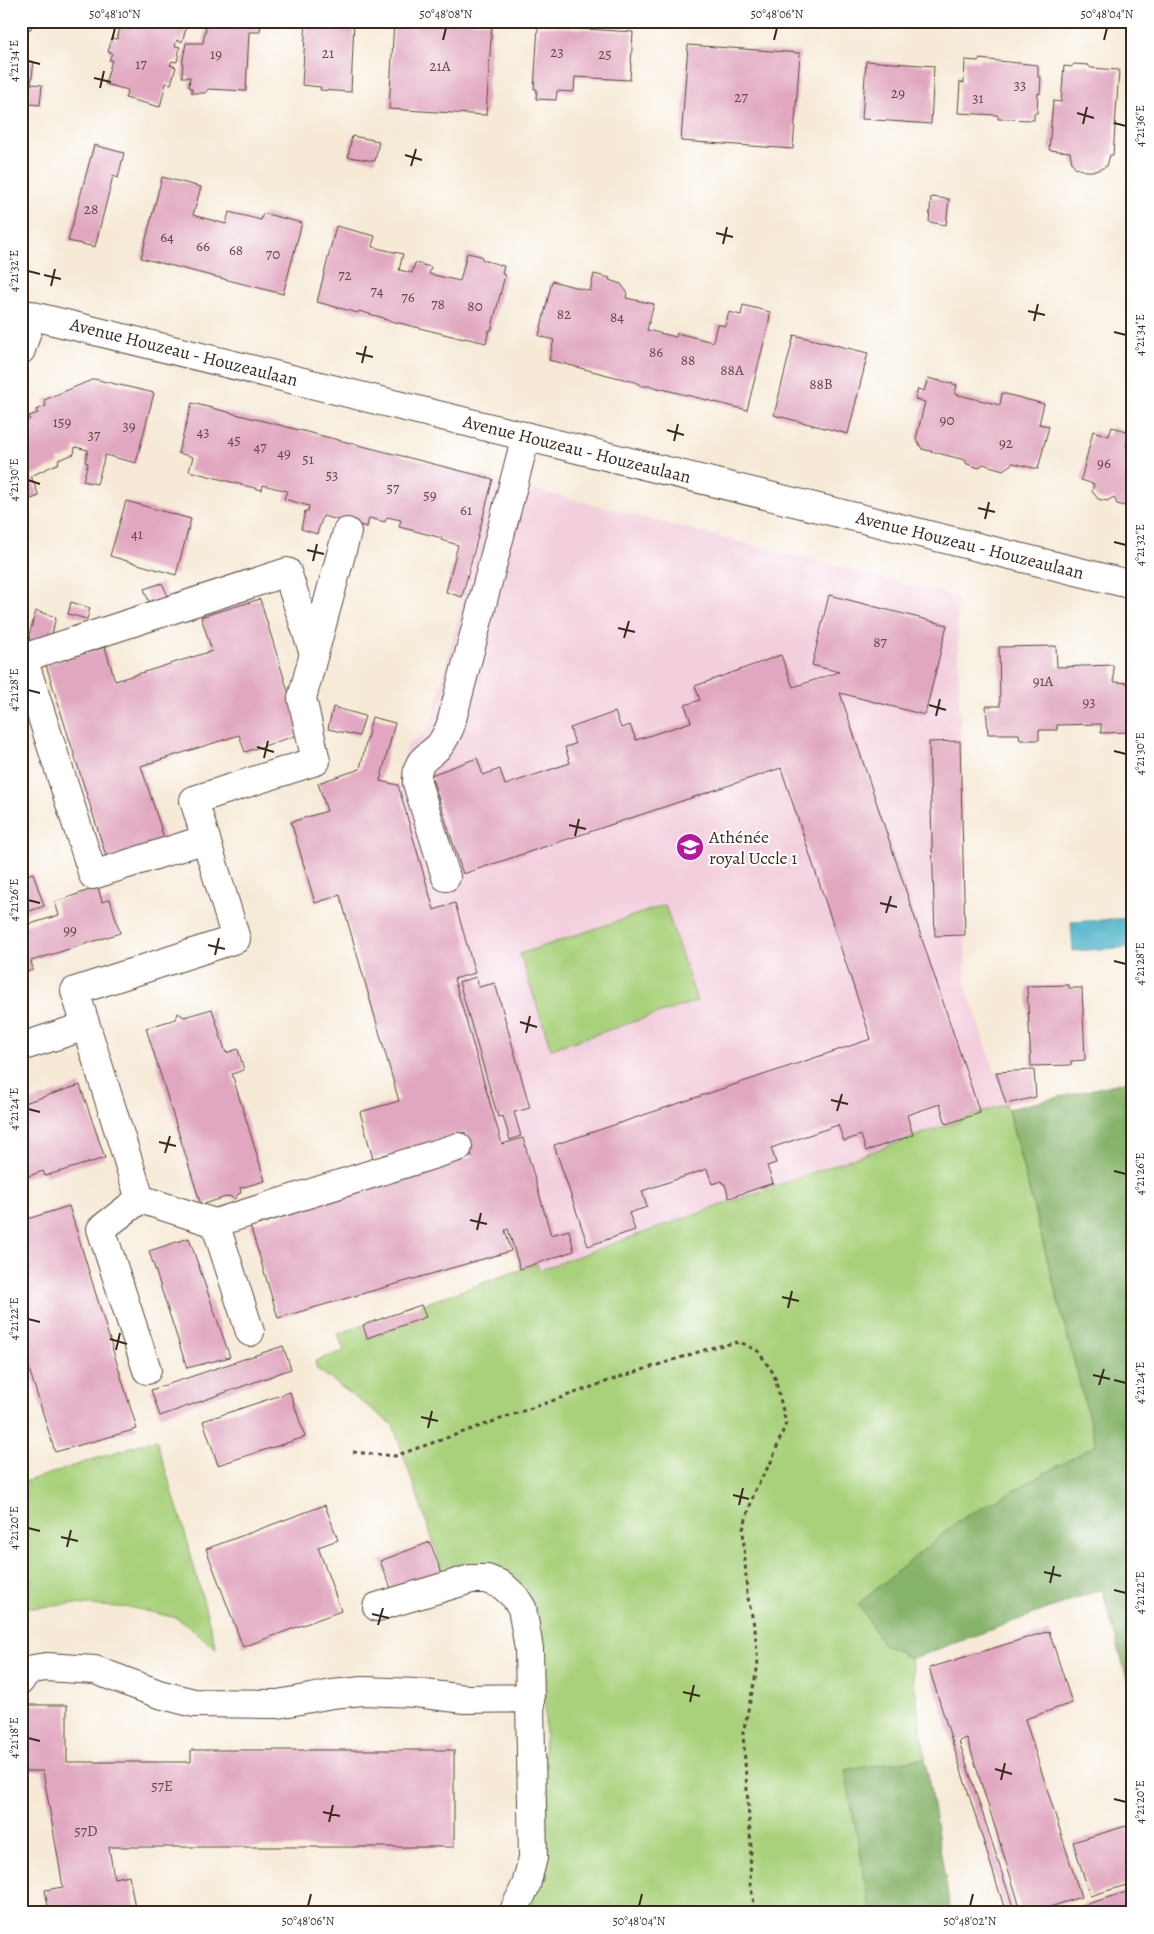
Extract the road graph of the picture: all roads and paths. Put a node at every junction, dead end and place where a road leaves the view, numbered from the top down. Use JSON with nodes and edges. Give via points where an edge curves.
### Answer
{"nodes":[{"id":1,"x":27,"y":314,"type":"edge"},
{"id":2,"x":21,"y":350,"type":"edge"},
{"id":3,"x":526,"y":436,"type":"junction"},
{"id":4,"x":347,"y":532,"type":"dead end"},
{"id":5,"x":1133,"y":585,"type":"edge"},
{"id":6,"x":314,"y":654,"type":"junction"},
{"id":7,"x":206,"y":839,"type":"junction"},
{"id":8,"x":446,"y":877,"type":"dead end"},
{"id":9,"x":86,"y":1026,"type":"junction"},
{"id":10,"x":21,"y":1047,"type":"edge"},
{"id":11,"x":458,"y":1147,"type":"dead end"},
{"id":12,"x":140,"y":1198,"type":"junction"},
{"id":13,"x":215,"y":1223,"type":"junction"},
{"id":14,"x":250,"y":1332,"type":"dead end"},
{"id":15,"x":147,"y":1370,"type":"dead end"},
{"id":16,"x":353,"y":1452,"type":"dead end"},
{"id":17,"x":377,"y":1607,"type":"dead end"},
{"id":18,"x":21,"y":1680,"type":"edge"},
{"id":19,"x":530,"y":1698,"type":"junction"},
{"id":20,"x":513,"y":1913,"type":"edge"},
{"id":21,"x":756,"y":1913,"type":"edge"}],
"edges":[{"from":1,"to":2,"type":"street"},
{"from":1,"to":3,"type":"street","name":"Avenue Houzeau - Houzeaulaan"},
{"from":3,"to":5,"type":"street","name":"Avenue Houzeau - Houzeaulaan"},
{"from":3,"to":8,"type":"street","via":[[450,728],[441,744],[422,759],[417,771],[417,783]]},
{"from":4,"to":6,"type":"street"},
{"from":6,"to":7,"type":"street","via":[[302,698],[316,761],[194,800]]},
{"from":6,"to":7,"type":"street","via":[[287,572],[24,658],[93,875]]},
{"from":7,"to":9,"type":"street","via":[[236,938],[76,991]]},
{"from":9,"to":10,"type":"street"},
{"from":9,"to":12,"type":"street"},
{"from":11,"to":13,"type":"street"},
{"from":12,"to":13,"type":"street"},
{"from":12,"to":15,"type":"street","via":[[101,1229]]},
{"from":13,"to":14,"type":"street"},
{"from":16,"to":21,"type":"path","via":[[395,1456],[714,1347],[740,1342],[758,1351],[774,1374],[786,1423],[772,1460],[755,1490],[743,1529],[747,1594],[755,1628],[758,1665],[743,1733],[751,1846],[750,1883]]},
{"from":17,"to":19,"type":"street","via":[[471,1579],[487,1578],[502,1585],[515,1596],[522,1608],[529,1649]]},
{"from":18,"to":19,"type":"street","via":[[33,1669],[46,1667],[95,1670],[159,1694],[194,1703],[278,1704],[363,1691],[464,1699]]},
{"from":19,"to":20,"type":"street","via":[[533,1858],[526,1886]]}]}
